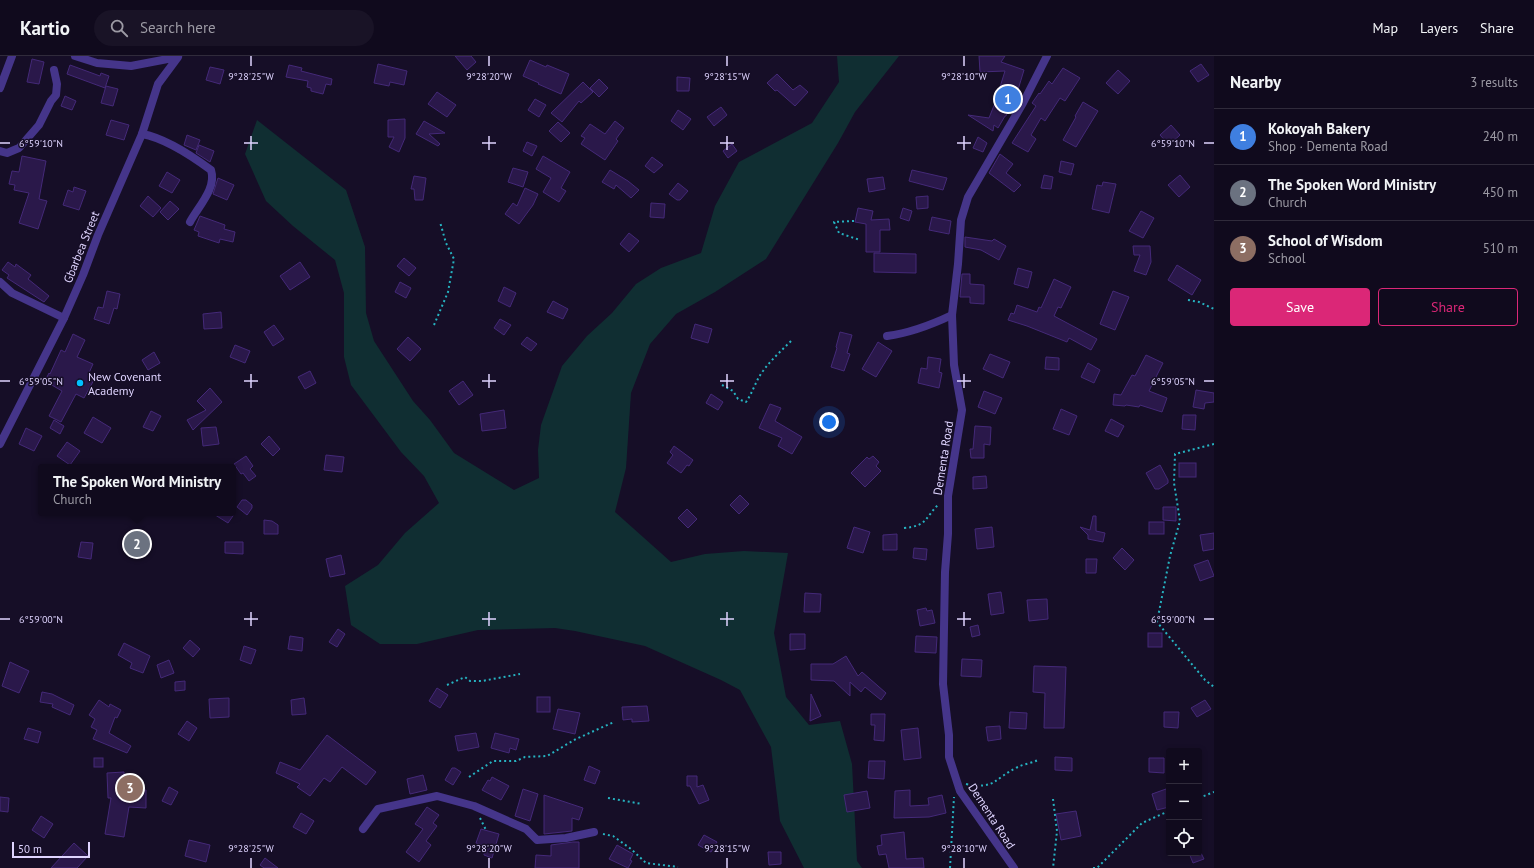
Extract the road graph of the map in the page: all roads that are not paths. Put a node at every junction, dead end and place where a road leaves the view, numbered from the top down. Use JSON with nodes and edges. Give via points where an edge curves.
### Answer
{"nodes":[{"id":1,"x":12,"y":56,"type":"edge"},
{"id":2,"x":75,"y":56,"type":"edge"},
{"id":3,"x":178,"y":56,"type":"edge"},
{"id":4,"x":1047,"y":56,"type":"edge"},
{"id":5,"x":54,"y":70,"type":"dead end"},
{"id":6,"x":0,"y":88,"type":"edge"},
{"id":7,"x":142,"y":134,"type":"junction"},
{"id":8,"x":0,"y":151,"type":"edge"},
{"id":9,"x":190,"y":222,"type":"dead end"},
{"id":10,"x":0,"y":282,"type":"edge"},
{"id":11,"x":952,"y":315,"type":"junction"},
{"id":12,"x":64,"y":318,"type":"junction"},
{"id":13,"x":887,"y":336,"type":"dead end"},
{"id":14,"x":0,"y":444,"type":"edge"},
{"id":15,"x":363,"y":829,"type":"dead end"},
{"id":16,"x":594,"y":832,"type":"road end"},
{"id":17,"x":1014,"y":868,"type":"edge"}],
"edges":[{"from":1,"to":6,"type":"street"},
{"from":2,"to":3,"type":"street","name":"Gbarbea Street","via":[[97,63],[131,66]]},
{"from":3,"to":7,"type":"street","name":"Gbarbea Street","via":[[158,84]]},
{"from":4,"to":11,"type":"street","name":"Dementa Road","via":[[1023,103],[968,197],[961,220]]},
{"from":5,"to":8,"type":"street","via":[[56,95],[39,125],[19,148],[7,153]]},
{"from":7,"to":9,"type":"street","via":[[155,136],[211,170],[213,176],[209,188]]},
{"from":7,"to":12,"type":"street","name":"Gbarbea Street"},
{"from":10,"to":12,"type":"street","via":[[12,293]]},
{"from":11,"to":13,"type":"street","via":[[902,334]]},
{"from":11,"to":17,"type":"street","name":"Dementa Road","via":[[954,365],[962,410],[948,496],[943,684],[949,758],[960,791]]},
{"from":12,"to":14,"type":"street","name":"Gbarbea Street"},
{"from":15,"to":16,"type":"street","via":[[378,809],[437,796],[474,806],[520,826],[537,840],[566,838]]}]}
